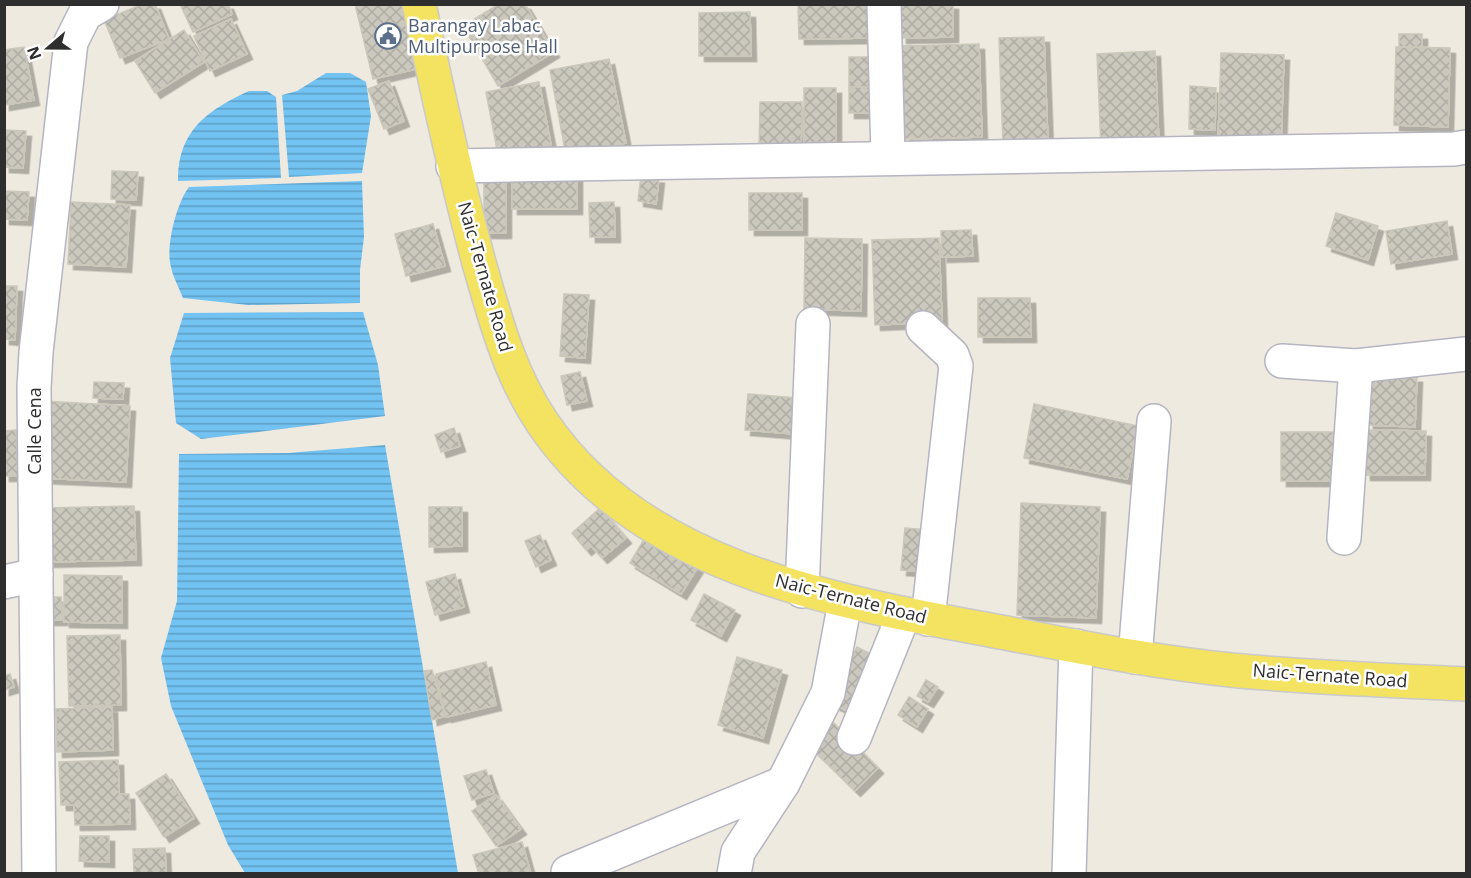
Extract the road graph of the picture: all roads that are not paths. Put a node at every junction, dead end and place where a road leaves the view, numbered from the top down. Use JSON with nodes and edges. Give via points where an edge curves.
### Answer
{"nodes":[{"id":1,"x":419,"y":4,"type":"edge"},
{"id":2,"x":884,"y":4,"type":"edge"},
{"id":3,"x":90,"y":8,"type":"edge"},
{"id":4,"x":1467,"y":147,"type":"edge"},
{"id":5,"x":888,"y":158,"type":"junction"},
{"id":6,"x":453,"y":166,"type":"junction"},
{"id":7,"x":813,"y":324,"type":"dead end"},
{"id":8,"x":923,"y":328,"type":"dead end"},
{"id":9,"x":1467,"y":354,"type":"edge"},
{"id":10,"x":1282,"y":361,"type":"dead end"},
{"id":11,"x":1356,"y":366,"type":"junction"},
{"id":12,"x":1154,"y":421,"type":"dead end"},
{"id":13,"x":1344,"y":538,"type":"dead end"},
{"id":14,"x":20,"y":578,"type":"edge"},
{"id":15,"x":802,"y":591,"type":"junction"},
{"id":16,"x":845,"y":602,"type":"junction"},
{"id":17,"x":916,"y":616,"type":"junction"},
{"id":18,"x":1076,"y":646,"type":"junction"},
{"id":19,"x":1135,"y":657,"type":"junction"},
{"id":20,"x":1467,"y":684,"type":"edge"},
{"id":21,"x":854,"y":738,"type":"dead end"},
{"id":22,"x":783,"y":783,"type":"junction"},
{"id":23,"x":568,"y":872,"type":"dead end"},
{"id":24,"x":39,"y":873,"type":"edge"},
{"id":25,"x":734,"y":873,"type":"edge"},
{"id":26,"x":1068,"y":873,"type":"edge"}],
"edges":[{"from":1,"to":6,"type":"main road","name":"Naic-Ternate Road"},
{"from":2,"to":5,"type":"street"},
{"from":3,"to":14,"type":"street","name":"Calle Cena","via":[[71,42],[67,67],[36,352]]},
{"from":4,"to":5,"type":"street"},
{"from":5,"to":6,"type":"street"},
{"from":6,"to":15,"type":"main road","name":"Naic-Ternate Road","via":[[500,336],[516,377],[542,422],[567,454],[614,498],[668,535],[763,578]]},
{"from":7,"to":15,"type":"street"},
{"from":8,"to":17,"type":"street","via":[[952,355],[956,366]]},
{"from":9,"to":11,"type":"street"},
{"from":10,"to":11,"type":"street"},
{"from":11,"to":13,"type":"street"},
{"from":12,"to":19,"type":"street"},
{"from":14,"to":24,"type":"street","name":"Calle Cena"},
{"from":15,"to":16,"type":"main road","name":"Naic-Ternate Road"},
{"from":16,"to":17,"type":"main road","name":"Naic-Ternate Road"},
{"from":16,"to":22,"type":"street","via":[[828,693]]},
{"from":17,"to":18,"type":"main road","name":"Naic-Ternate Road"},
{"from":17,"to":21,"type":"street"},
{"from":18,"to":19,"type":"main road","name":"Naic-Ternate Road"},
{"from":18,"to":26,"type":"street"},
{"from":19,"to":20,"type":"main road","name":"Naic-Ternate Road","via":[[1230,670]]},
{"from":22,"to":23,"type":"street"},
{"from":22,"to":25,"type":"street","via":[[738,852]]}]}
